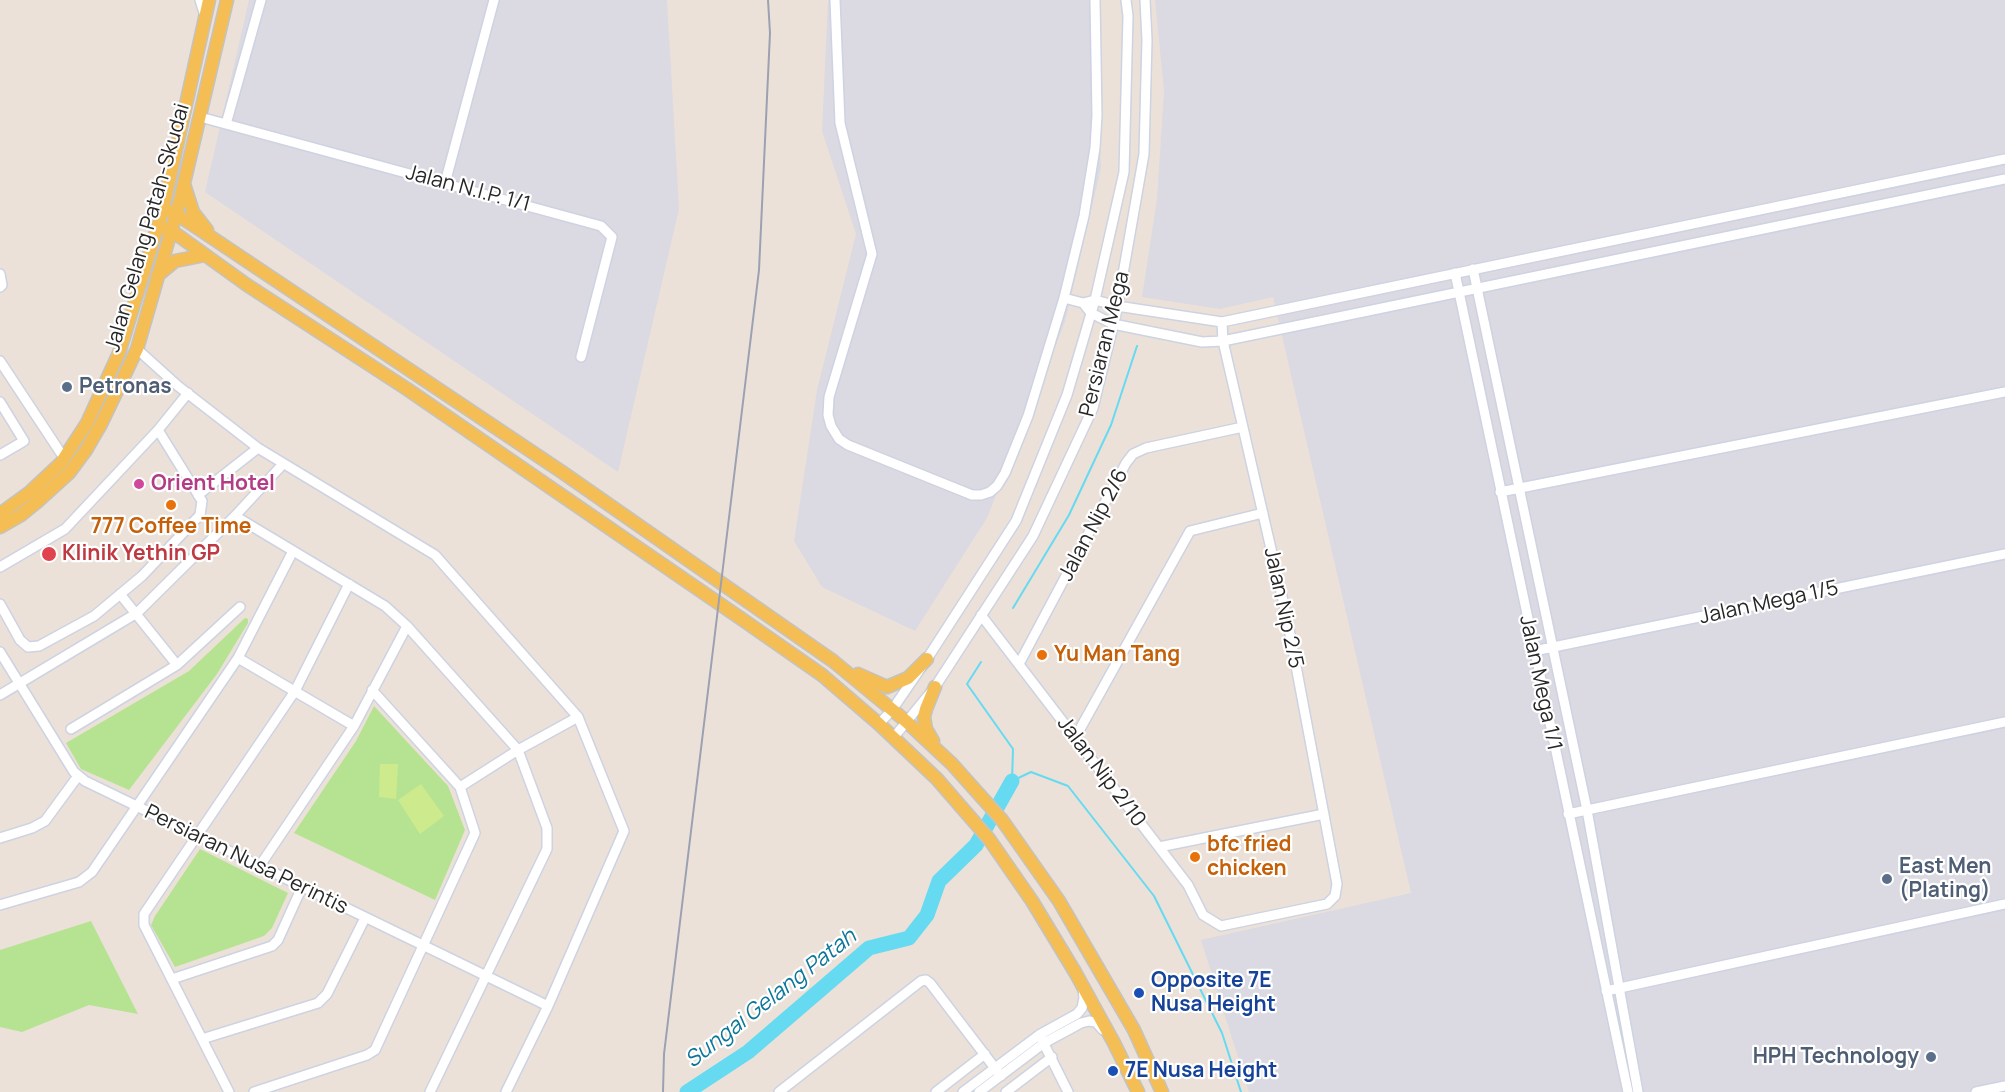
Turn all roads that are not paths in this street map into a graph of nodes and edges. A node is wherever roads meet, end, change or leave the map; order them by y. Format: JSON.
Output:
{"nodes":[{"id":1,"x":200,"y":0,"type":"edge"},
{"id":2,"x":209,"y":0,"type":"edge"},
{"id":3,"x":227,"y":0,"type":"edge"},
{"id":4,"x":261,"y":0,"type":"edge"},
{"id":5,"x":494,"y":0,"type":"edge"},
{"id":6,"x":835,"y":0,"type":"edge"},
{"id":7,"x":1095,"y":0,"type":"edge"},
{"id":8,"x":1126,"y":0,"type":"edge"},
{"id":9,"x":1146,"y":0,"type":"edge"},
{"id":10,"x":205,"y":19,"type":"junction"},
{"id":11,"x":200,"y":117,"type":"junction"},
{"id":12,"x":226,"y":124,"type":"junction"},
{"id":13,"x":2005,"y":159,"type":"edge"},
{"id":14,"x":2005,"y":179,"type":"edge"},
{"id":15,"x":184,"y":183,"type":"junction"},
{"id":16,"x":445,"y":183,"type":"junction"},
{"id":17,"x":163,"y":209,"type":"junction"},
{"id":18,"x":176,"y":214,"type":"junction"},
{"id":19,"x":158,"y":226,"type":"junction"},
{"id":20,"x":172,"y":231,"type":"junction"},
{"id":21,"x":215,"y":240,"type":"junction"},
{"id":22,"x":205,"y":255,"type":"junction"},
{"id":23,"x":1473,"y":269,"type":"junction"},
{"id":24,"x":1455,"y":273,"type":"junction"},
{"id":25,"x":0,"y":274,"type":"edge"},
{"id":26,"x":156,"y":277,"type":"junction"},
{"id":27,"x":1,"y":286,"type":"edge"},
{"id":28,"x":1477,"y":289,"type":"junction"},
{"id":29,"x":1458,"y":293,"type":"junction"},
{"id":30,"x":1064,"y":298,"type":"junction"},
{"id":31,"x":1095,"y":300,"type":"junction"},
{"id":32,"x":1083,"y":303,"type":"junction"},
{"id":33,"x":1117,"y":306,"type":"junction"},
{"id":34,"x":1091,"y":314,"type":"junction"},
{"id":35,"x":1222,"y":322,"type":"junction"},
{"id":36,"x":1113,"y":324,"type":"junction"},
{"id":37,"x":1223,"y":341,"type":"junction"},
{"id":38,"x":137,"y":349,"type":"junction"},
{"id":39,"x":581,"y":357,"type":"dead end"},
{"id":40,"x":1,"y":364,"type":"edge"},
{"id":41,"x":2005,"y":392,"type":"edge"},
{"id":42,"x":188,"y":393,"type":"junction"},
{"id":43,"x":0,"y":402,"type":"edge"},
{"id":44,"x":1243,"y":427,"type":"junction"},
{"id":45,"x":158,"y":430,"type":"junction"},
{"id":46,"x":258,"y":448,"type":"junction"},
{"id":47,"x":0,"y":455,"type":"edge"},
{"id":48,"x":64,"y":459,"type":"junction"},
{"id":49,"x":283,"y":464,"type":"junction"},
{"id":50,"x":1519,"y":488,"type":"junction"},
{"id":51,"x":1500,"y":492,"type":"junction"},
{"id":52,"x":200,"y":498,"type":"junction"},
{"id":53,"x":1263,"y":513,"type":"junction"},
{"id":54,"x":0,"y":514,"type":"edge"},
{"id":55,"x":235,"y":516,"type":"junction"},
{"id":56,"x":0,"y":527,"type":"edge"},
{"id":57,"x":293,"y":551,"type":"junction"},
{"id":58,"x":2005,"y":554,"type":"edge"},
{"id":59,"x":0,"y":567,"type":"edge"},
{"id":60,"x":349,"y":584,"type":"junction"},
{"id":61,"x":120,"y":594,"type":"junction"},
{"id":62,"x":240,"y":607,"type":"dead end"},
{"id":63,"x":2,"y":610,"type":"edge"},
{"id":64,"x":136,"y":613,"type":"junction"},
{"id":65,"x":981,"y":615,"type":"junction"},
{"id":66,"x":407,"y":626,"type":"junction"},
{"id":67,"x":1553,"y":648,"type":"junction"},
{"id":68,"x":1534,"y":651,"type":"junction"},
{"id":69,"x":0,"y":652,"type":"edge"},
{"id":70,"x":238,"y":658,"type":"junction"},
{"id":71,"x":927,"y":659,"type":"junction"},
{"id":72,"x":833,"y":661,"type":"junction"},
{"id":73,"x":1019,"y":664,"type":"junction"},
{"id":74,"x":177,"y":665,"type":"junction"},
{"id":75,"x":19,"y":683,"type":"junction"},
{"id":76,"x":936,"y":687,"type":"junction"},
{"id":77,"x":372,"y":690,"type":"junction"},
{"id":78,"x":295,"y":691,"type":"junction"},
{"id":79,"x":0,"y":695,"type":"edge"},
{"id":80,"x":892,"y":710,"type":"junction"},
{"id":81,"x":578,"y":717,"type":"junction"},
{"id":82,"x":907,"y":722,"type":"junction"},
{"id":83,"x":2005,"y":722,"type":"edge"},
{"id":84,"x":879,"y":724,"type":"junction"},
{"id":85,"x":354,"y":726,"type":"junction"},
{"id":86,"x":71,"y":729,"type":"dead end"},
{"id":87,"x":894,"y":738,"type":"junction"},
{"id":88,"x":1075,"y":738,"type":"junction"},
{"id":89,"x":518,"y":750,"type":"junction"},
{"id":90,"x":952,"y":764,"type":"junction"},
{"id":91,"x":78,"y":776,"type":"junction"},
{"id":92,"x":460,"y":787,"type":"junction"},
{"id":93,"x":135,"y":807,"type":"junction"},
{"id":94,"x":1587,"y":810,"type":"junction"},
{"id":95,"x":1324,"y":814,"type":"junction"},
{"id":96,"x":1568,"y":814,"type":"junction"},
{"id":97,"x":195,"y":836,"type":"junction"},
{"id":98,"x":0,"y":838,"type":"edge"},
{"id":99,"x":1159,"y":848,"type":"junction"},
{"id":100,"x":260,"y":867,"type":"junction"},
{"id":101,"x":302,"y":887,"type":"junction"},
{"id":102,"x":2005,"y":904,"type":"edge"},
{"id":103,"x":0,"y":905,"type":"edge"},
{"id":104,"x":365,"y":918,"type":"junction"},
{"id":105,"x":1221,"y":926,"type":"joint"},
{"id":106,"x":423,"y":946,"type":"junction"},
{"id":107,"x":485,"y":976,"type":"junction"},
{"id":108,"x":172,"y":979,"type":"junction"},
{"id":109,"x":1083,"y":986,"type":"junction"},
{"id":110,"x":1619,"y":987,"type":"junction"},
{"id":111,"x":1606,"y":991,"type":"junction"},
{"id":112,"x":548,"y":1006,"type":"junction"},
{"id":113,"x":202,"y":1039,"type":"junction"},
{"id":114,"x":1041,"y":1039,"type":"junction"},
{"id":115,"x":1114,"y":1043,"type":"junction"},
{"id":116,"x":985,"y":1054,"type":"junction"},
{"id":117,"x":1052,"y":1057,"type":"junction"},
{"id":118,"x":998,"y":1072,"type":"junction"},
{"id":119,"x":2005,"y":1086,"type":"edge"},
{"id":120,"x":229,"y":1092,"type":"edge"},
{"id":121,"x":254,"y":1092,"type":"edge"},
{"id":122,"x":430,"y":1092,"type":"edge"},
{"id":123,"x":506,"y":1092,"type":"edge"},
{"id":124,"x":778,"y":1092,"type":"edge"},
{"id":125,"x":936,"y":1092,"type":"edge"},
{"id":126,"x":963,"y":1092,"type":"edge"},
{"id":127,"x":979,"y":1092,"type":"edge"},
{"id":128,"x":1006,"y":1092,"type":"edge"},
{"id":129,"x":1068,"y":1092,"type":"edge"},
{"id":130,"x":1138,"y":1092,"type":"edge"},
{"id":131,"x":1162,"y":1092,"type":"edge"},
{"id":132,"x":1628,"y":1092,"type":"edge"},
{"id":133,"x":1638,"y":1092,"type":"edge"},
{"id":134,"x":1976,"y":1092,"type":"edge"}],
"edges":[{"from":1,"to":10,"type":"street"},
{"from":2,"to":10,"type":"main road","name":"Jalan Gelang Patah-Skudai"},
{"from":3,"to":11,"type":"main road","name":"Jalan Gelang Patah-Skudai"},
{"from":4,"to":12,"type":"street"},
{"from":5,"to":16,"type":"street"},
{"from":6,"to":30,"type":"street"},
{"from":7,"to":30,"type":"street"},
{"from":8,"to":31,"type":"street","name":"Persiaran Mega"},
{"from":9,"to":33,"type":"street","name":"Persiaran Mega"},
{"from":10,"to":17,"type":"main road","name":"Jalan Gelang Patah-Skudai"},
{"from":11,"to":12,"type":"street","name":"Jalan N.I.P. 1/1"},
{"from":11,"to":15,"type":"main road","name":"Jalan Gelang Patah-Skudai"},
{"from":12,"to":16,"type":"street","name":"Jalan N.I.P. 1/1"},
{"from":13,"to":23,"type":"street"},
{"from":14,"to":28,"type":"street"},
{"from":15,"to":18,"type":"main road","name":"Jalan Gelang Patah-Skudai"},
{"from":15,"to":21,"type":"main road"},
{"from":16,"to":39,"type":"street","name":"Jalan N.I.P. 1/1"},
{"from":17,"to":18,"type":"main road"},
{"from":17,"to":19,"type":"main road","name":"Jalan Gelang Patah-Skudai"},
{"from":18,"to":20,"type":"main road","name":"Jalan Gelang Patah-Skudai"},
{"from":18,"to":21,"type":"main road"},
{"from":19,"to":20,"type":"main road"},
{"from":19,"to":48,"type":"main road","name":"Jalan Gelang Patah-Skudai"},
{"from":20,"to":22,"type":"main road"},
{"from":20,"to":26,"type":"main road","name":"Jalan Gelang Patah-Skudai"},
{"from":21,"to":72,"type":"main road"},
{"from":22,"to":26,"type":"main road"},
{"from":22,"to":84,"type":"main road"},
{"from":23,"to":24,"type":"street"},
{"from":23,"to":28,"type":"street"},
{"from":24,"to":29,"type":"street","name":"Jalan Mega 1/1"},
{"from":24,"to":35,"type":"street"},
{"from":25,"to":27,"type":"street"},
{"from":26,"to":38,"type":"main road","name":"Jalan Gelang Patah-Skudai"},
{"from":28,"to":29,"type":"street"},
{"from":28,"to":50,"type":"street"},
{"from":29,"to":37,"type":"street"},
{"from":29,"to":51,"type":"street","name":"Jalan Mega 1/1"},
{"from":30,"to":32,"type":"street"},
{"from":31,"to":32,"type":"street"},
{"from":31,"to":33,"type":"street"},
{"from":31,"to":34,"type":"street","name":"Persiaran Mega"},
{"from":32,"to":34,"type":"street"},
{"from":33,"to":35,"type":"street"},
{"from":33,"to":36,"type":"street","name":"Persiaran Mega"},
{"from":34,"to":36,"type":"street"},
{"from":34,"to":71,"type":"street","name":"Persiaran Mega"},
{"from":35,"to":37,"type":"street","name":"Jalan Nip 2/5"},
{"from":36,"to":37,"type":"street"},
{"from":36,"to":65,"type":"street","name":"Persiaran Mega"},
{"from":37,"to":44,"type":"street","name":"Jalan Nip 2/5"},
{"from":38,"to":42,"type":"street"},
{"from":38,"to":56,"type":"main road","name":"Jalan Gelang Patah-Skudai"},
{"from":40,"to":48,"type":"street"},
{"from":41,"to":50,"type":"street"},
{"from":42,"to":45,"type":"street"},
{"from":42,"to":46,"type":"street"},
{"from":43,"to":47,"type":"street"},
{"from":44,"to":53,"type":"street","name":"Jalan Nip 2/5"},
{"from":44,"to":73,"type":"street","name":"Jalan Nip 2/6"},
{"from":45,"to":52,"type":"street"},
{"from":45,"to":59,"type":"street"},
{"from":46,"to":49,"type":"street"},
{"from":46,"to":52,"type":"street"},
{"from":48,"to":54,"type":"main road","name":"Jalan Gelang Patah-Skudai"},
{"from":49,"to":55,"type":"street"},
{"from":49,"to":81,"type":"street"},
{"from":50,"to":51,"type":"street"},
{"from":50,"to":67,"type":"street"},
{"from":51,"to":68,"type":"street","name":"Jalan Mega 1/1"},
{"from":52,"to":61,"type":"street"},
{"from":53,"to":88,"type":"street"},
{"from":53,"to":95,"type":"street","name":"Jalan Nip 2/5"},
{"from":55,"to":57,"type":"street"},
{"from":55,"to":64,"type":"street"},
{"from":57,"to":60,"type":"street"},
{"from":57,"to":70,"type":"street"},
{"from":58,"to":67,"type":"street","name":"Jalan Mega 1/5"},
{"from":60,"to":66,"type":"street"},
{"from":60,"to":78,"type":"street"},
{"from":61,"to":63,"type":"street"},
{"from":61,"to":64,"type":"street"},
{"from":62,"to":74,"type":"street"},
{"from":64,"to":74,"type":"street"},
{"from":64,"to":75,"type":"street"},
{"from":65,"to":73,"type":"street","name":"Jalan Nip 2/10"},
{"from":65,"to":76,"type":"street","name":"Persiaran Mega"},
{"from":66,"to":77,"type":"street"},
{"from":66,"to":89,"type":"street"},
{"from":67,"to":68,"type":"street","name":"Jalan Mega 1/5"},
{"from":67,"to":94,"type":"street"},
{"from":68,"to":96,"type":"street","name":"Jalan Mega 1/1"},
{"from":69,"to":75,"type":"street","name":"Persiaran Nusa Perintis"},
{"from":70,"to":78,"type":"street"},
{"from":70,"to":93,"type":"street"},
{"from":71,"to":72,"type":"main road"},
{"from":71,"to":80,"type":"street","name":"Persiaran Mega"},
{"from":72,"to":80,"type":"main road"},
{"from":73,"to":88,"type":"street","name":"Jalan Nip 2/10"},
{"from":74,"to":86,"type":"street"},
{"from":75,"to":79,"type":"street"},
{"from":75,"to":91,"type":"street","name":"Persiaran Nusa Perintis"},
{"from":76,"to":82,"type":"street","name":"Persiaran Mega"},
{"from":76,"to":90,"type":"main road"},
{"from":77,"to":85,"type":"street"},
{"from":77,"to":92,"type":"street"},
{"from":78,"to":85,"type":"street"},
{"from":78,"to":97,"type":"street"},
{"from":80,"to":82,"type":"main road"},
{"from":80,"to":84,"type":"street","name":"Persiaran Mega"},
{"from":81,"to":89,"type":"street"},
{"from":81,"to":112,"type":"street"},
{"from":82,"to":87,"type":"street","name":"Persiaran Mega"},
{"from":82,"to":90,"type":"main road"},
{"from":83,"to":94,"type":"street"},
{"from":84,"to":87,"type":"main road"},
{"from":85,"to":100,"type":"street"},
{"from":87,"to":109,"type":"main road"},
{"from":88,"to":99,"type":"street","name":"Jalan Nip 2/10"},
{"from":89,"to":92,"type":"street"},
{"from":89,"to":107,"type":"street"},
{"from":90,"to":131,"type":"main road"},
{"from":91,"to":93,"type":"street","name":"Persiaran Nusa Perintis"},
{"from":91,"to":98,"type":"street"},
{"from":92,"to":106,"type":"street"},
{"from":93,"to":97,"type":"street","name":"Persiaran Nusa Perintis"},
{"from":93,"to":103,"type":"street"},
{"from":94,"to":96,"type":"street"},
{"from":94,"to":110,"type":"street"},
{"from":95,"to":99,"type":"street"},
{"from":95,"to":105,"type":"street","name":"Jalan Nip 2/5"},
{"from":96,"to":111,"type":"street","name":"Jalan Mega 1/1"},
{"from":97,"to":100,"type":"street","name":"Persiaran Nusa Perintis"},
{"from":97,"to":108,"type":"street"},
{"from":99,"to":105,"type":"street","name":"Jalan Nip 2/10"},
{"from":100,"to":101,"type":"street","name":"Persiaran Nusa Perintis"},
{"from":101,"to":104,"type":"street","name":"Persiaran Nusa Perintis"},
{"from":101,"to":108,"type":"street"},
{"from":102,"to":110,"type":"street"},
{"from":104,"to":106,"type":"street","name":"Persiaran Nusa Perintis"},
{"from":104,"to":113,"type":"street"},
{"from":106,"to":107,"type":"street","name":"Persiaran Nusa Perintis"},
{"from":106,"to":121,"type":"street"},
{"from":107,"to":112,"type":"street","name":"Persiaran Nusa Perintis"},
{"from":107,"to":122,"type":"street"},
{"from":108,"to":113,"type":"street"},
{"from":109,"to":114,"type":"street"},
{"from":109,"to":115,"type":"main road"},
{"from":110,"to":111,"type":"street"},
{"from":110,"to":133,"type":"street"},
{"from":111,"to":132,"type":"street","name":"Jalan Mega 1/1"},
{"from":112,"to":123,"type":"street"},
{"from":113,"to":120,"type":"street"},
{"from":114,"to":115,"type":"street"},
{"from":114,"to":117,"type":"street"},
{"from":114,"to":118,"type":"street"},
{"from":115,"to":130,"type":"main road"},
{"from":116,"to":118,"type":"street"},
{"from":116,"to":124,"type":"street"},
{"from":116,"to":125,"type":"street"},
{"from":117,"to":128,"type":"street"},
{"from":117,"to":129,"type":"street"},
{"from":118,"to":126,"type":"street"},
{"from":118,"to":127,"type":"street"},
{"from":119,"to":134,"type":"street"}]}
